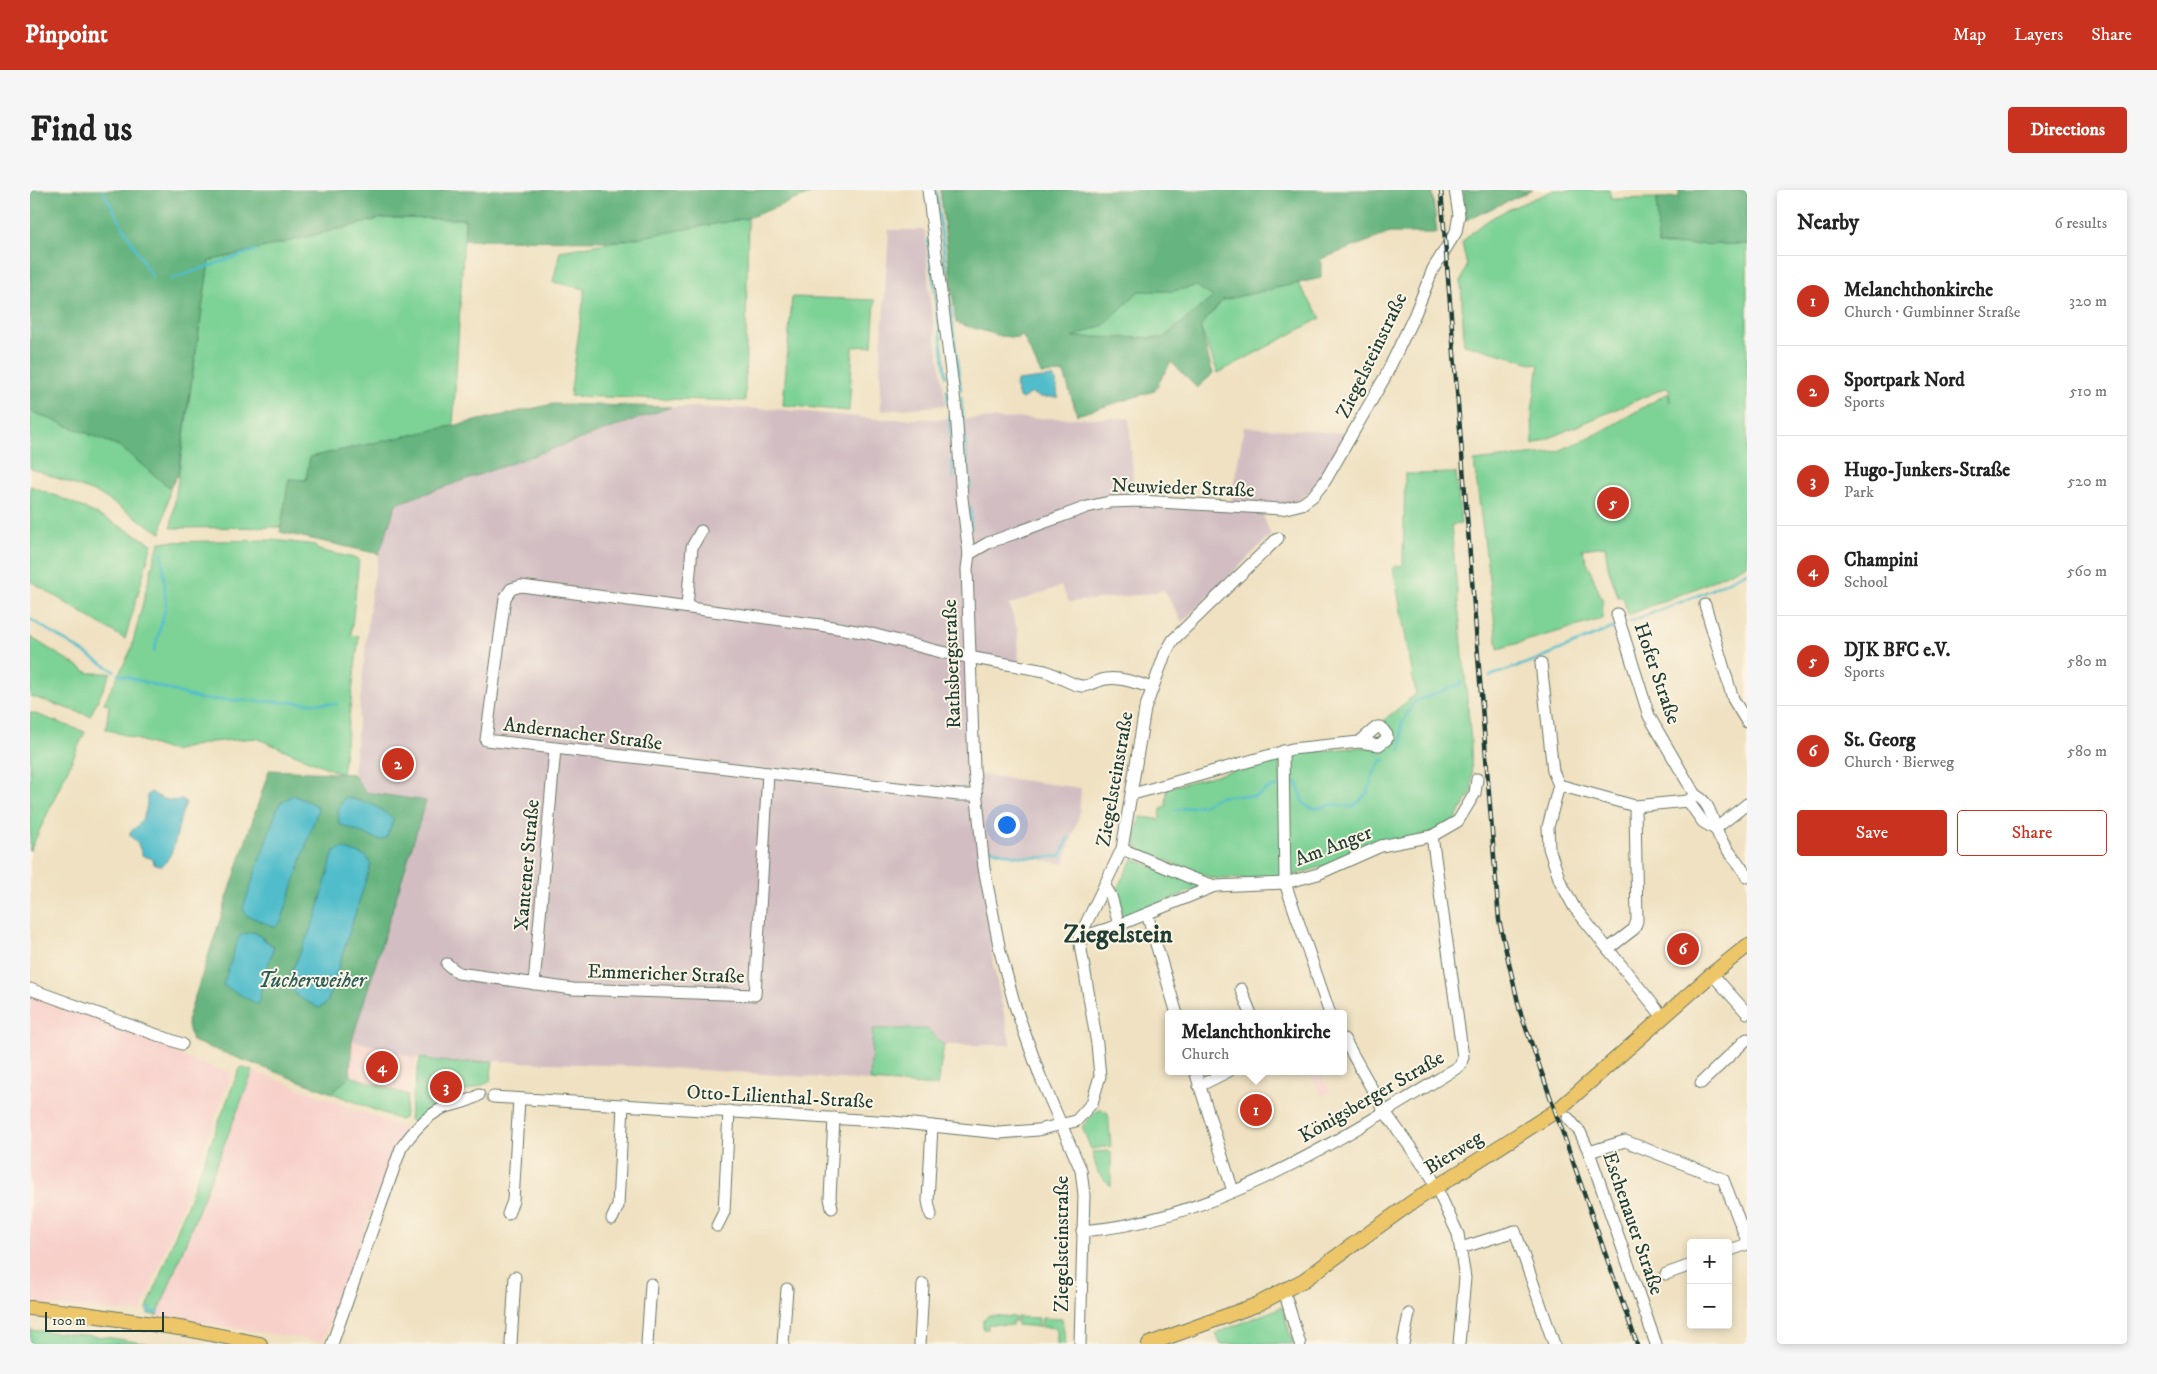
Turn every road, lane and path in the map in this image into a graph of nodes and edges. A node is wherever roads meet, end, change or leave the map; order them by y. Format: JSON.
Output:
{"nodes":[{"id":1,"x":928,"y":190,"type":"edge"},
{"id":2,"x":1455,"y":190,"type":"edge"},
{"id":3,"x":1313,"y":496,"type":"joint"},
{"id":4,"x":701,"y":531,"type":"dead end"},
{"id":5,"x":1278,"y":538,"type":"dead end"},
{"id":6,"x":969,"y":554,"type":"junction"},
{"id":7,"x":1705,"y":605,"type":"dead end"},
{"id":8,"x":686,"y":607,"type":"junction"},
{"id":9,"x":1618,"y":614,"type":"dead end"},
{"id":10,"x":970,"y":657,"type":"junction"},
{"id":11,"x":1541,"y":663,"type":"dead end"},
{"id":12,"x":1152,"y":688,"type":"junction"},
{"id":13,"x":1747,"y":722,"type":"edge"},
{"id":14,"x":1359,"y":742,"type":"dead end"},
{"id":15,"x":555,"y":749,"type":"junction"},
{"id":16,"x":1283,"y":751,"type":"junction"},
{"id":17,"x":768,"y":774,"type":"junction"},
{"id":18,"x":1477,"y":779,"type":"dead end"},
{"id":19,"x":1559,"y":785,"type":"junction"},
{"id":20,"x":1133,"y":794,"type":"junction"},
{"id":21,"x":976,"y":795,"type":"junction"},
{"id":22,"x":1692,"y":798,"type":"junction"},
{"id":23,"x":1747,"y":804,"type":"edge"},
{"id":24,"x":1635,"y":806,"type":"junction"},
{"id":25,"x":1715,"y":828,"type":"junction"},
{"id":26,"x":1432,"y":836,"type":"junction"},
{"id":27,"x":1122,"y":849,"type":"junction"},
{"id":28,"x":1746,"y":873,"type":"edge"},
{"id":29,"x":1285,"y":883,"type":"junction"},
{"id":30,"x":1105,"y":886,"type":"junction"},
{"id":31,"x":1215,"y":886,"type":"junction"},
{"id":32,"x":1147,"y":914,"type":"junction"},
{"id":33,"x":1118,"y":925,"type":"junction"},
{"id":34,"x":1079,"y":938,"type":"junction"},
{"id":35,"x":1747,"y":946,"type":"edge"},
{"id":36,"x":1608,"y":949,"type":"junction"},
{"id":37,"x":446,"y":964,"type":"dead end"},
{"id":38,"x":1712,"y":974,"type":"junction"},
{"id":39,"x":534,"y":984,"type":"junction"},
{"id":40,"x":30,"y":989,"type":"edge"},
{"id":41,"x":1241,"y":989,"type":"dead end"},
{"id":42,"x":1176,"y":1010,"type":"edge"},
{"id":43,"x":1249,"y":1010,"type":"edge"},
{"id":44,"x":1329,"y":1010,"type":"edge"},
{"id":45,"x":1747,"y":1013,"type":"edge"},
{"id":46,"x":1663,"y":1017,"type":"junction"},
{"id":47,"x":1747,"y":1039,"type":"edge"},
{"id":48,"x":182,"y":1044,"type":"dead end"},
{"id":49,"x":1347,"y":1044,"type":"edge"},
{"id":50,"x":1196,"y":1075,"type":"edge"},
{"id":51,"x":1221,"y":1075,"type":"edge"},
{"id":52,"x":1701,"y":1083,"type":"dead end"},
{"id":53,"x":1199,"y":1086,"type":"junction"},
{"id":54,"x":479,"y":1095,"type":"dead end"},
{"id":55,"x":494,"y":1097,"type":"dead end"},
{"id":56,"x":519,"y":1099,"type":"junction"},
{"id":57,"x":623,"y":1105,"type":"junction"},
{"id":58,"x":729,"y":1111,"type":"junction"},
{"id":59,"x":1385,"y":1112,"type":"junction"},
{"id":60,"x":834,"y":1118,"type":"junction"},
{"id":61,"x":1568,"y":1118,"type":"dead end"},
{"id":62,"x":1063,"y":1125,"type":"junction"},
{"id":63,"x":932,"y":1126,"type":"junction"},
{"id":64,"x":1589,"y":1152,"type":"junction"},
{"id":65,"x":1436,"y":1186,"type":"junction"},
{"id":66,"x":1233,"y":1191,"type":"junction"},
{"id":67,"x":832,"y":1208,"type":"dead end"},
{"id":68,"x":508,"y":1214,"type":"dead end"},
{"id":69,"x":931,"y":1215,"type":"dead end"},
{"id":70,"x":612,"y":1219,"type":"dead end"},
{"id":71,"x":718,"y":1226,"type":"dead end"},
{"id":72,"x":1082,"y":1231,"type":"junction"},
{"id":73,"x":1747,"y":1242,"type":"edge"},
{"id":74,"x":1461,"y":1248,"type":"junction"},
{"id":75,"x":1732,"y":1249,"type":"edge"},
{"id":76,"x":1687,"y":1266,"type":"edge"},
{"id":77,"x":1666,"y":1274,"type":"dead end"},
{"id":78,"x":515,"y":1276,"type":"dead end"},
{"id":79,"x":651,"y":1284,"type":"dead end"},
{"id":80,"x":923,"y":1284,"type":"dead end"},
{"id":81,"x":787,"y":1289,"type":"dead end"},
{"id":82,"x":1284,"y":1291,"type":"junction"},
{"id":83,"x":31,"y":1311,"type":"edge"},
{"id":84,"x":1409,"y":1314,"type":"dead end"},
{"id":85,"x":1406,"y":1343,"type":"edge"},
{"id":86,"x":226,"y":1344,"type":"edge"},
{"id":87,"x":260,"y":1344,"type":"edge"},
{"id":88,"x":332,"y":1344,"type":"edge"},
{"id":89,"x":511,"y":1344,"type":"edge"},
{"id":90,"x":647,"y":1344,"type":"edge"},
{"id":91,"x":783,"y":1344,"type":"edge"},
{"id":92,"x":920,"y":1344,"type":"edge"},
{"id":93,"x":1080,"y":1344,"type":"edge"},
{"id":94,"x":1149,"y":1344,"type":"edge"},
{"id":95,"x":1300,"y":1344,"type":"edge"},
{"id":96,"x":1459,"y":1344,"type":"edge"},
{"id":97,"x":1554,"y":1344,"type":"edge"},
{"id":98,"x":1656,"y":1344,"type":"edge"}],
"edges":[{"from":1,"to":6,"type":"street","name":"Rathsbergstraße"},
{"from":2,"to":3,"type":"street","name":"Ziegelsteinstraße"},
{"from":3,"to":6,"type":"street","name":"Neuwieder Straße"},
{"from":4,"to":8,"type":"street"},
{"from":5,"to":12,"type":"street","name":"Ziegelsteinstraße"},
{"from":6,"to":10,"type":"street","name":"Rathsbergstraße"},
{"from":7,"to":13,"type":"street"},
{"from":8,"to":10,"type":"street","name":"Andernacher Straße"},
{"from":8,"to":15,"type":"street","name":"Andernacher Straße"},
{"from":9,"to":22,"type":"street","name":"Hofer Straße"},
{"from":10,"to":12,"type":"street","name":"Andernacher Straße"},
{"from":10,"to":21,"type":"street","name":"Rathsbergstraße"},
{"from":11,"to":19,"type":"street"},
{"from":12,"to":20,"type":"street","name":"Ziegelsteinstraße"},
{"from":14,"to":16,"type":"street"},
{"from":15,"to":17,"type":"street","name":"Andernacher Straße"},
{"from":15,"to":39,"type":"street","name":"Xantener Straße"},
{"from":16,"to":20,"type":"street"},
{"from":16,"to":29,"type":"street"},
{"from":17,"to":21,"type":"street","name":"Andernacher Straße"},
{"from":17,"to":39,"type":"street","name":"Emmericher Straße"},
{"from":18,"to":26,"type":"street","name":"Am Anger"},
{"from":19,"to":24,"type":"street"},
{"from":19,"to":36,"type":"street"},
{"from":20,"to":27,"type":"street","name":"Ziegelsteinstraße"},
{"from":21,"to":62,"type":"street","name":"Rathsbergstraße"},
{"from":22,"to":24,"type":"street"},
{"from":22,"to":25,"type":"street","name":"Hofer Straße"},
{"from":23,"to":25,"type":"street"},
{"from":24,"to":36,"type":"street"},
{"from":25,"to":28,"type":"street","name":"Hofer Straße"},
{"from":26,"to":29,"type":"street","name":"Am Anger"},
{"from":26,"to":59,"type":"street","name":"Königsberger Straße"},
{"from":27,"to":30,"type":"street","name":"Ziegelsteinstraße"},
{"from":27,"to":31,"type":"street"},
{"from":29,"to":31,"type":"street","name":"Am Anger"},
{"from":29,"to":44,"type":"street"},
{"from":30,"to":33,"type":"street"},
{"from":30,"to":34,"type":"street","name":"Ziegelsteinstraße"},
{"from":31,"to":32,"type":"street","name":"Am Anger"},
{"from":32,"to":33,"type":"street","name":"Am Anger"},
{"from":32,"to":42,"type":"street"},
{"from":33,"to":34,"type":"street","name":"Am Anger"},
{"from":34,"to":62,"type":"street"},
{"from":35,"to":38,"type":"main road","name":"Bierweg"},
{"from":36,"to":46,"type":"street"},
{"from":37,"to":39,"type":"street","name":"Emmericher Straße"},
{"from":38,"to":45,"type":"street"},
{"from":38,"to":46,"type":"main road","name":"Bierweg"},
{"from":40,"to":48,"type":"street"},
{"from":41,"to":43,"type":"street"},
{"from":46,"to":65,"type":"main road","name":"Bierweg"},
{"from":47,"to":52,"type":"street"},
{"from":49,"to":59,"type":"street"},
{"from":50,"to":53,"type":"street"},
{"from":51,"to":53,"type":"street"},
{"from":53,"to":66,"type":"street"},
{"from":54,"to":88,"type":"street"},
{"from":55,"to":56,"type":"street","name":"Otto-Lilienthal-Straße"},
{"from":56,"to":57,"type":"street","name":"Otto-Lilienthal-Straße"},
{"from":56,"to":68,"type":"street"},
{"from":57,"to":58,"type":"street","name":"Otto-Lilienthal-Straße"},
{"from":57,"to":70,"type":"street"},
{"from":58,"to":60,"type":"street","name":"Otto-Lilienthal-Straße"},
{"from":58,"to":71,"type":"street"},
{"from":59,"to":65,"type":"street"},
{"from":59,"to":66,"type":"street","name":"Königsberger Straße"},
{"from":60,"to":63,"type":"street","name":"Otto-Lilienthal-Straße"},
{"from":60,"to":67,"type":"street"},
{"from":61,"to":64,"type":"street","name":"Eschenauer Straße"},
{"from":62,"to":63,"type":"street","name":"Otto-Lilienthal-Straße"},
{"from":62,"to":72,"type":"street","name":"Ziegelsteinstraße"},
{"from":63,"to":69,"type":"street"},
{"from":64,"to":73,"type":"street"},
{"from":64,"to":98,"type":"street","name":"Eschenauer Straße"},
{"from":65,"to":74,"type":"street"},
{"from":65,"to":82,"type":"main road","name":"Bierweg"},
{"from":66,"to":72,"type":"street","name":"Königsberger Straße"},
{"from":72,"to":93,"type":"street","name":"Ziegelsteinstraße"},
{"from":73,"to":75,"type":"street"},
{"from":74,"to":96,"type":"street"},
{"from":74,"to":97,"type":"street"},
{"from":76,"to":77,"type":"street"},
{"from":78,"to":89,"type":"street"},
{"from":79,"to":90,"type":"street"},
{"from":80,"to":92,"type":"street"},
{"from":81,"to":91,"type":"street"},
{"from":82,"to":94,"type":"main road","name":"Bierweg"},
{"from":82,"to":95,"type":"street"},
{"from":83,"to":86,"type":"main road"},
{"from":83,"to":87,"type":"main road"},
{"from":84,"to":85,"type":"street"}]}
